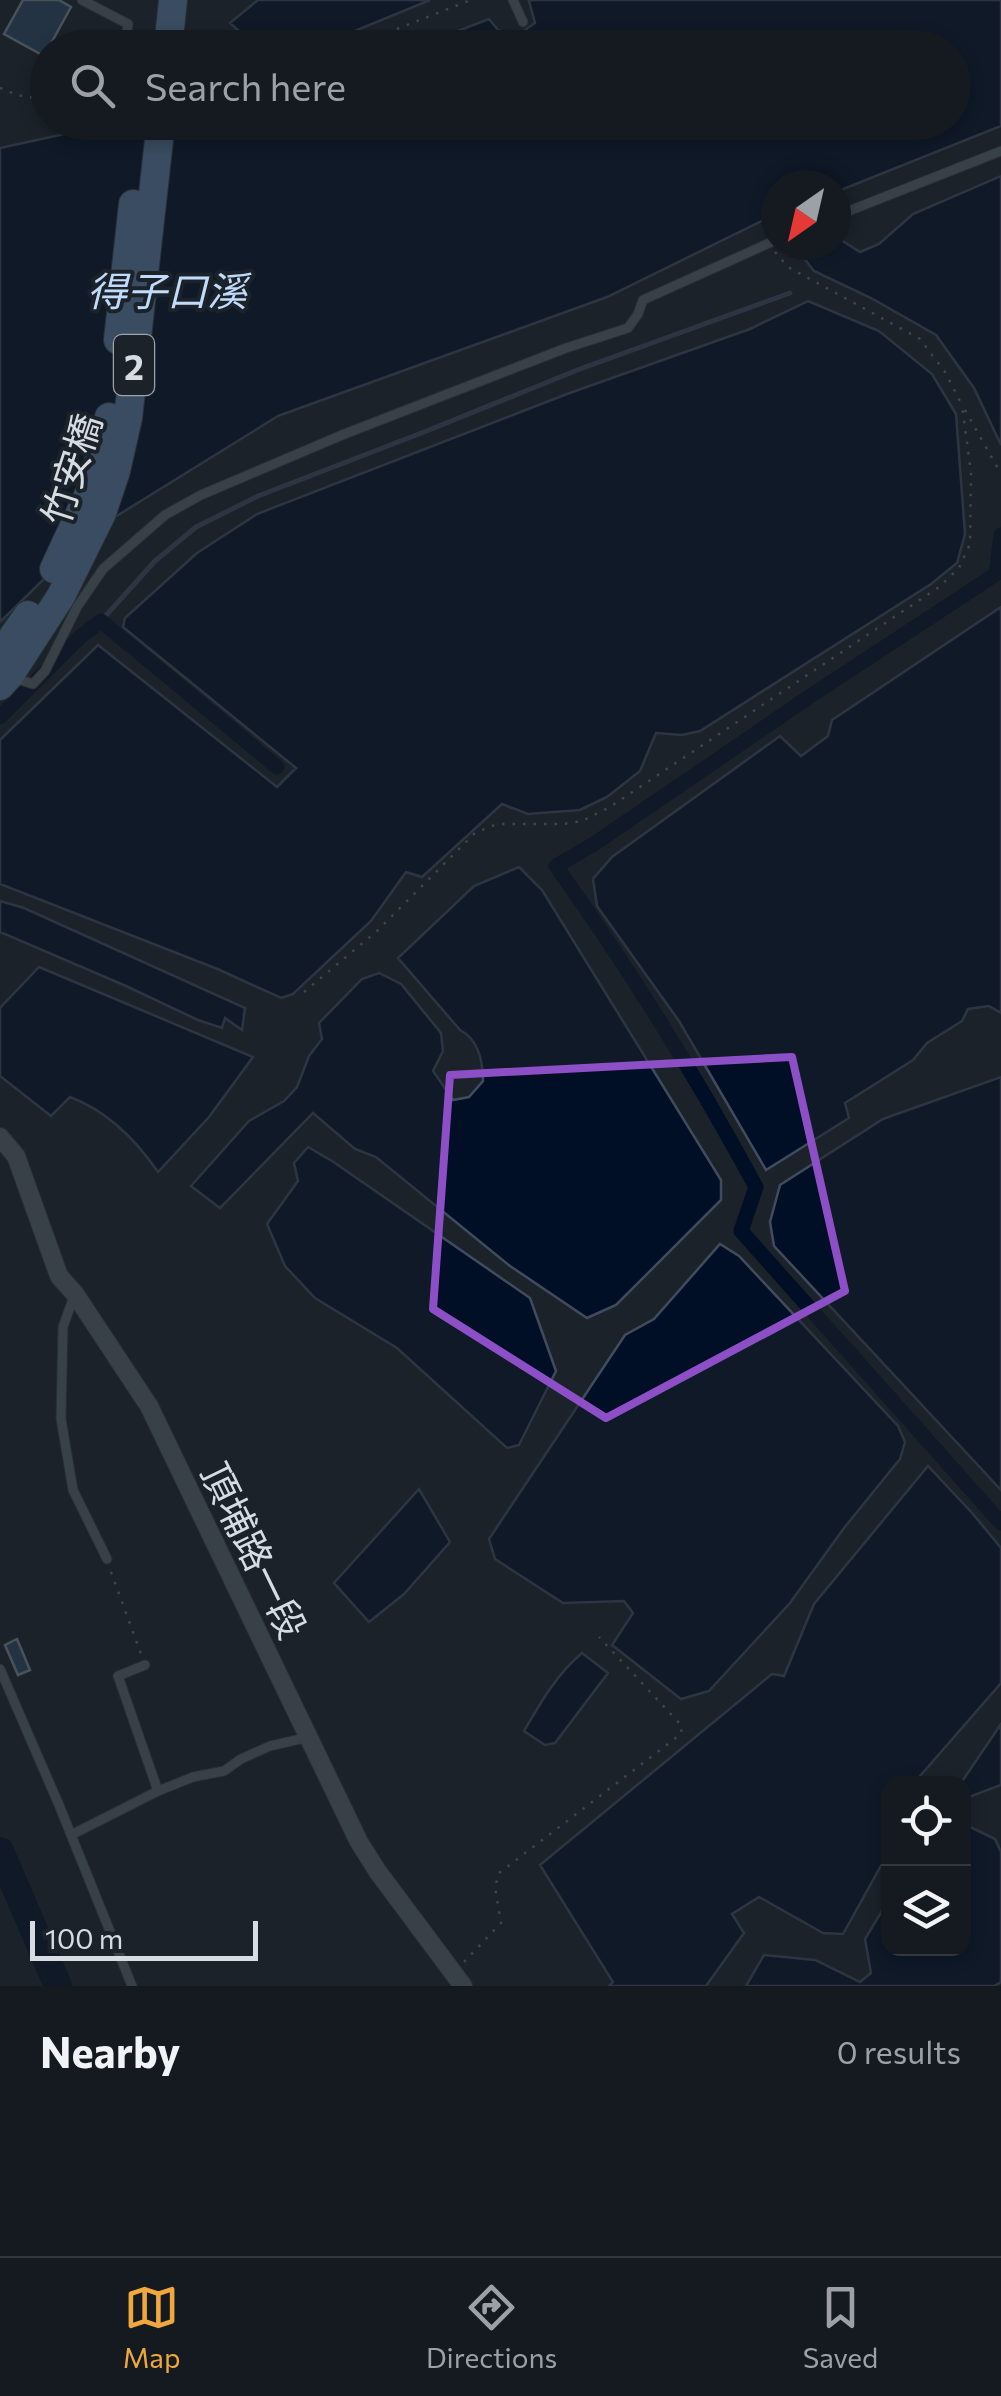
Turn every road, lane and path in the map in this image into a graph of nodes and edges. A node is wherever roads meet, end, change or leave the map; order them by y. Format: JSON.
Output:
{"nodes":[{"id":1,"x":82,"y":0,"type":"edge"},
{"id":2,"x":470,"y":0,"type":"edge"},
{"id":3,"x":513,"y":0,"type":"edge"},
{"id":4,"x":523,"y":22,"type":"dead end"},
{"id":5,"x":127,"y":30,"type":"edge"},
{"id":6,"x":394,"y":30,"type":"edge"},
{"id":7,"x":0,"y":88,"type":"edge"},
{"id":8,"x":30,"y":97,"type":"edge"},
{"id":9,"x":140,"y":140,"type":"edge"},
{"id":10,"x":158,"y":140,"type":"edge"},
{"id":11,"x":1001,"y":152,"type":"edge"},
{"id":12,"x":851,"y":210,"type":"edge"},
{"id":13,"x":761,"y":246,"type":"edge"},
{"id":14,"x":784,"y":260,"type":"edge"},
{"id":15,"x":962,"y":406,"type":"junction"},
{"id":16,"x":1001,"y":474,"type":"edge"},
{"id":17,"x":54,"y":591,"type":"junction"},
{"id":18,"x":2,"y":671,"type":"edge"},
{"id":19,"x":304,"y":992,"type":"dead end"},
{"id":20,"x":0,"y":1137,"type":"edge"},
{"id":21,"x":75,"y":1294,"type":"junction"},
{"id":22,"x":106,"y":1559,"type":"joint"},
{"id":23,"x":599,"y":1637,"type":"dead end"},
{"id":24,"x":145,"y":1665,"type":"joint"},
{"id":25,"x":0,"y":1669,"type":"edge"},
{"id":26,"x":310,"y":1737,"type":"junction"},
{"id":27,"x":158,"y":1791,"type":"junction"},
{"id":28,"x":71,"y":1835,"type":"junction"},
{"id":29,"x":458,"y":1979,"type":"edge"},
{"id":30,"x":132,"y":1986,"type":"edge"}],
"edges":[{"from":1,"to":5,"type":"lane"},
{"from":2,"to":6,"type":"path"},
{"from":3,"to":4,"type":"lane"},
{"from":7,"to":8,"type":"path"},
{"from":9,"to":17,"type":"main road","name":"竹安橋","number":"2"},
{"from":10,"to":17,"type":"main road","name":"竹安橋","number":"2"},
{"from":11,"to":12,"type":"lane"},
{"from":13,"to":18,"type":"lane"},
{"from":14,"to":15,"type":"path"},
{"from":15,"to":16,"type":"path"},
{"from":15,"to":19,"type":"path"},
{"from":17,"to":18,"type":"main road","number":"2"},
{"from":20,"to":21,"type":"street","name":"頂埔路一段"},
{"from":21,"to":22,"type":"lane"},
{"from":21,"to":26,"type":"street","name":"頂埔路一段"},
{"from":22,"to":24,"type":"path"},
{"from":23,"to":29,"type":"path"},
{"from":24,"to":27,"type":"lane"},
{"from":25,"to":28,"type":"lane"},
{"from":26,"to":27,"type":"lane"},
{"from":26,"to":29,"type":"street","name":"頂埔路一段"},
{"from":27,"to":28,"type":"lane"},
{"from":28,"to":30,"type":"lane"}]}
